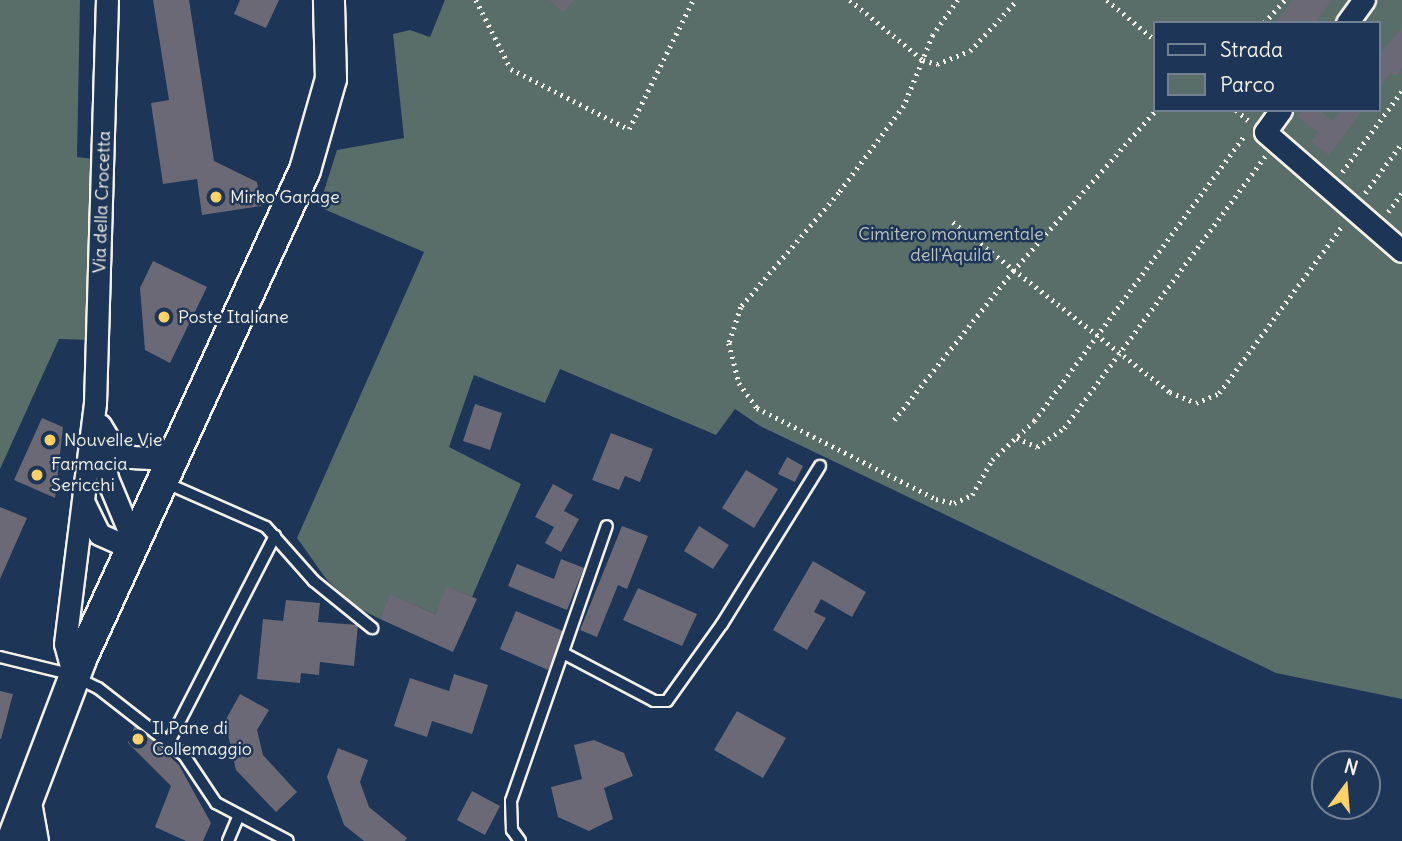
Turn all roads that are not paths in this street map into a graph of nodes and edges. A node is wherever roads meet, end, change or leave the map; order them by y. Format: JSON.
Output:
{"nodes":[{"id":1,"x":107,"y":0,"type":"edge"},
{"id":2,"x":329,"y":0,"type":"edge"},
{"id":3,"x":1364,"y":0,"type":"edge"},
{"id":4,"x":1348,"y":21,"type":"edge"},
{"id":5,"x":1280,"y":112,"type":"edge"},
{"id":6,"x":1402,"y":251,"type":"edge"},
{"id":7,"x":96,"y":410,"type":"junction"},
{"id":8,"x":178,"y":444,"type":"junction"},
{"id":9,"x":820,"y":466,"type":"dead end"},
{"id":10,"x":162,"y":481,"type":"junction"},
{"id":11,"x":83,"y":494,"type":"junction"},
{"id":12,"x":607,"y":526,"type":"dead end"},
{"id":13,"x":275,"y":536,"type":"junction"},
{"id":14,"x":134,"y":543,"type":"junction"},
{"id":15,"x":372,"y":628,"type":"dead end"},
{"id":16,"x":563,"y":653,"type":"junction"},
{"id":17,"x":0,"y":657,"type":"edge"},
{"id":18,"x":74,"y":677,"type":"junction"},
{"id":19,"x":169,"y":742,"type":"junction"},
{"id":20,"x":29,"y":796,"type":"junction"},
{"id":21,"x":238,"y":817,"type":"junction"},
{"id":22,"x":12,"y":841,"type":"edge"},
{"id":23,"x":37,"y":841,"type":"edge"},
{"id":24,"x":228,"y":841,"type":"edge"},
{"id":25,"x":288,"y":841,"type":"edge"},
{"id":26,"x":520,"y":841,"type":"edge"}],
"edges":[{"from":1,"to":7,"type":"street","name":"Via della Crocetta"},
{"from":2,"to":8,"type":"main road"},
{"from":3,"to":4,"type":"street"},
{"from":5,"to":6,"type":"street"},
{"from":7,"to":8,"type":"street"},
{"from":7,"to":11,"type":"street","name":"Via della Crocetta"},
{"from":7,"to":14,"type":"street","name":"Via della Crocetta"},
{"from":8,"to":10,"type":"main road"},
{"from":9,"to":16,"type":"lane"},
{"from":10,"to":13,"type":"lane"},
{"from":10,"to":14,"type":"main road"},
{"from":11,"to":14,"type":"street","name":"Via della Crocetta"},
{"from":11,"to":18,"type":"street","name":"Via della Crocetta"},
{"from":12,"to":16,"type":"lane"},
{"from":13,"to":15,"type":"lane"},
{"from":13,"to":19,"type":"lane"},
{"from":14,"to":18,"type":"main road"},
{"from":16,"to":26,"type":"lane"},
{"from":17,"to":18,"type":"lane"},
{"from":18,"to":19,"type":"lane"},
{"from":18,"to":20,"type":"main road"},
{"from":19,"to":21,"type":"lane"},
{"from":20,"to":22,"type":"main road"},
{"from":20,"to":23,"type":"street"},
{"from":21,"to":24,"type":"lane"},
{"from":21,"to":25,"type":"lane"}]}
